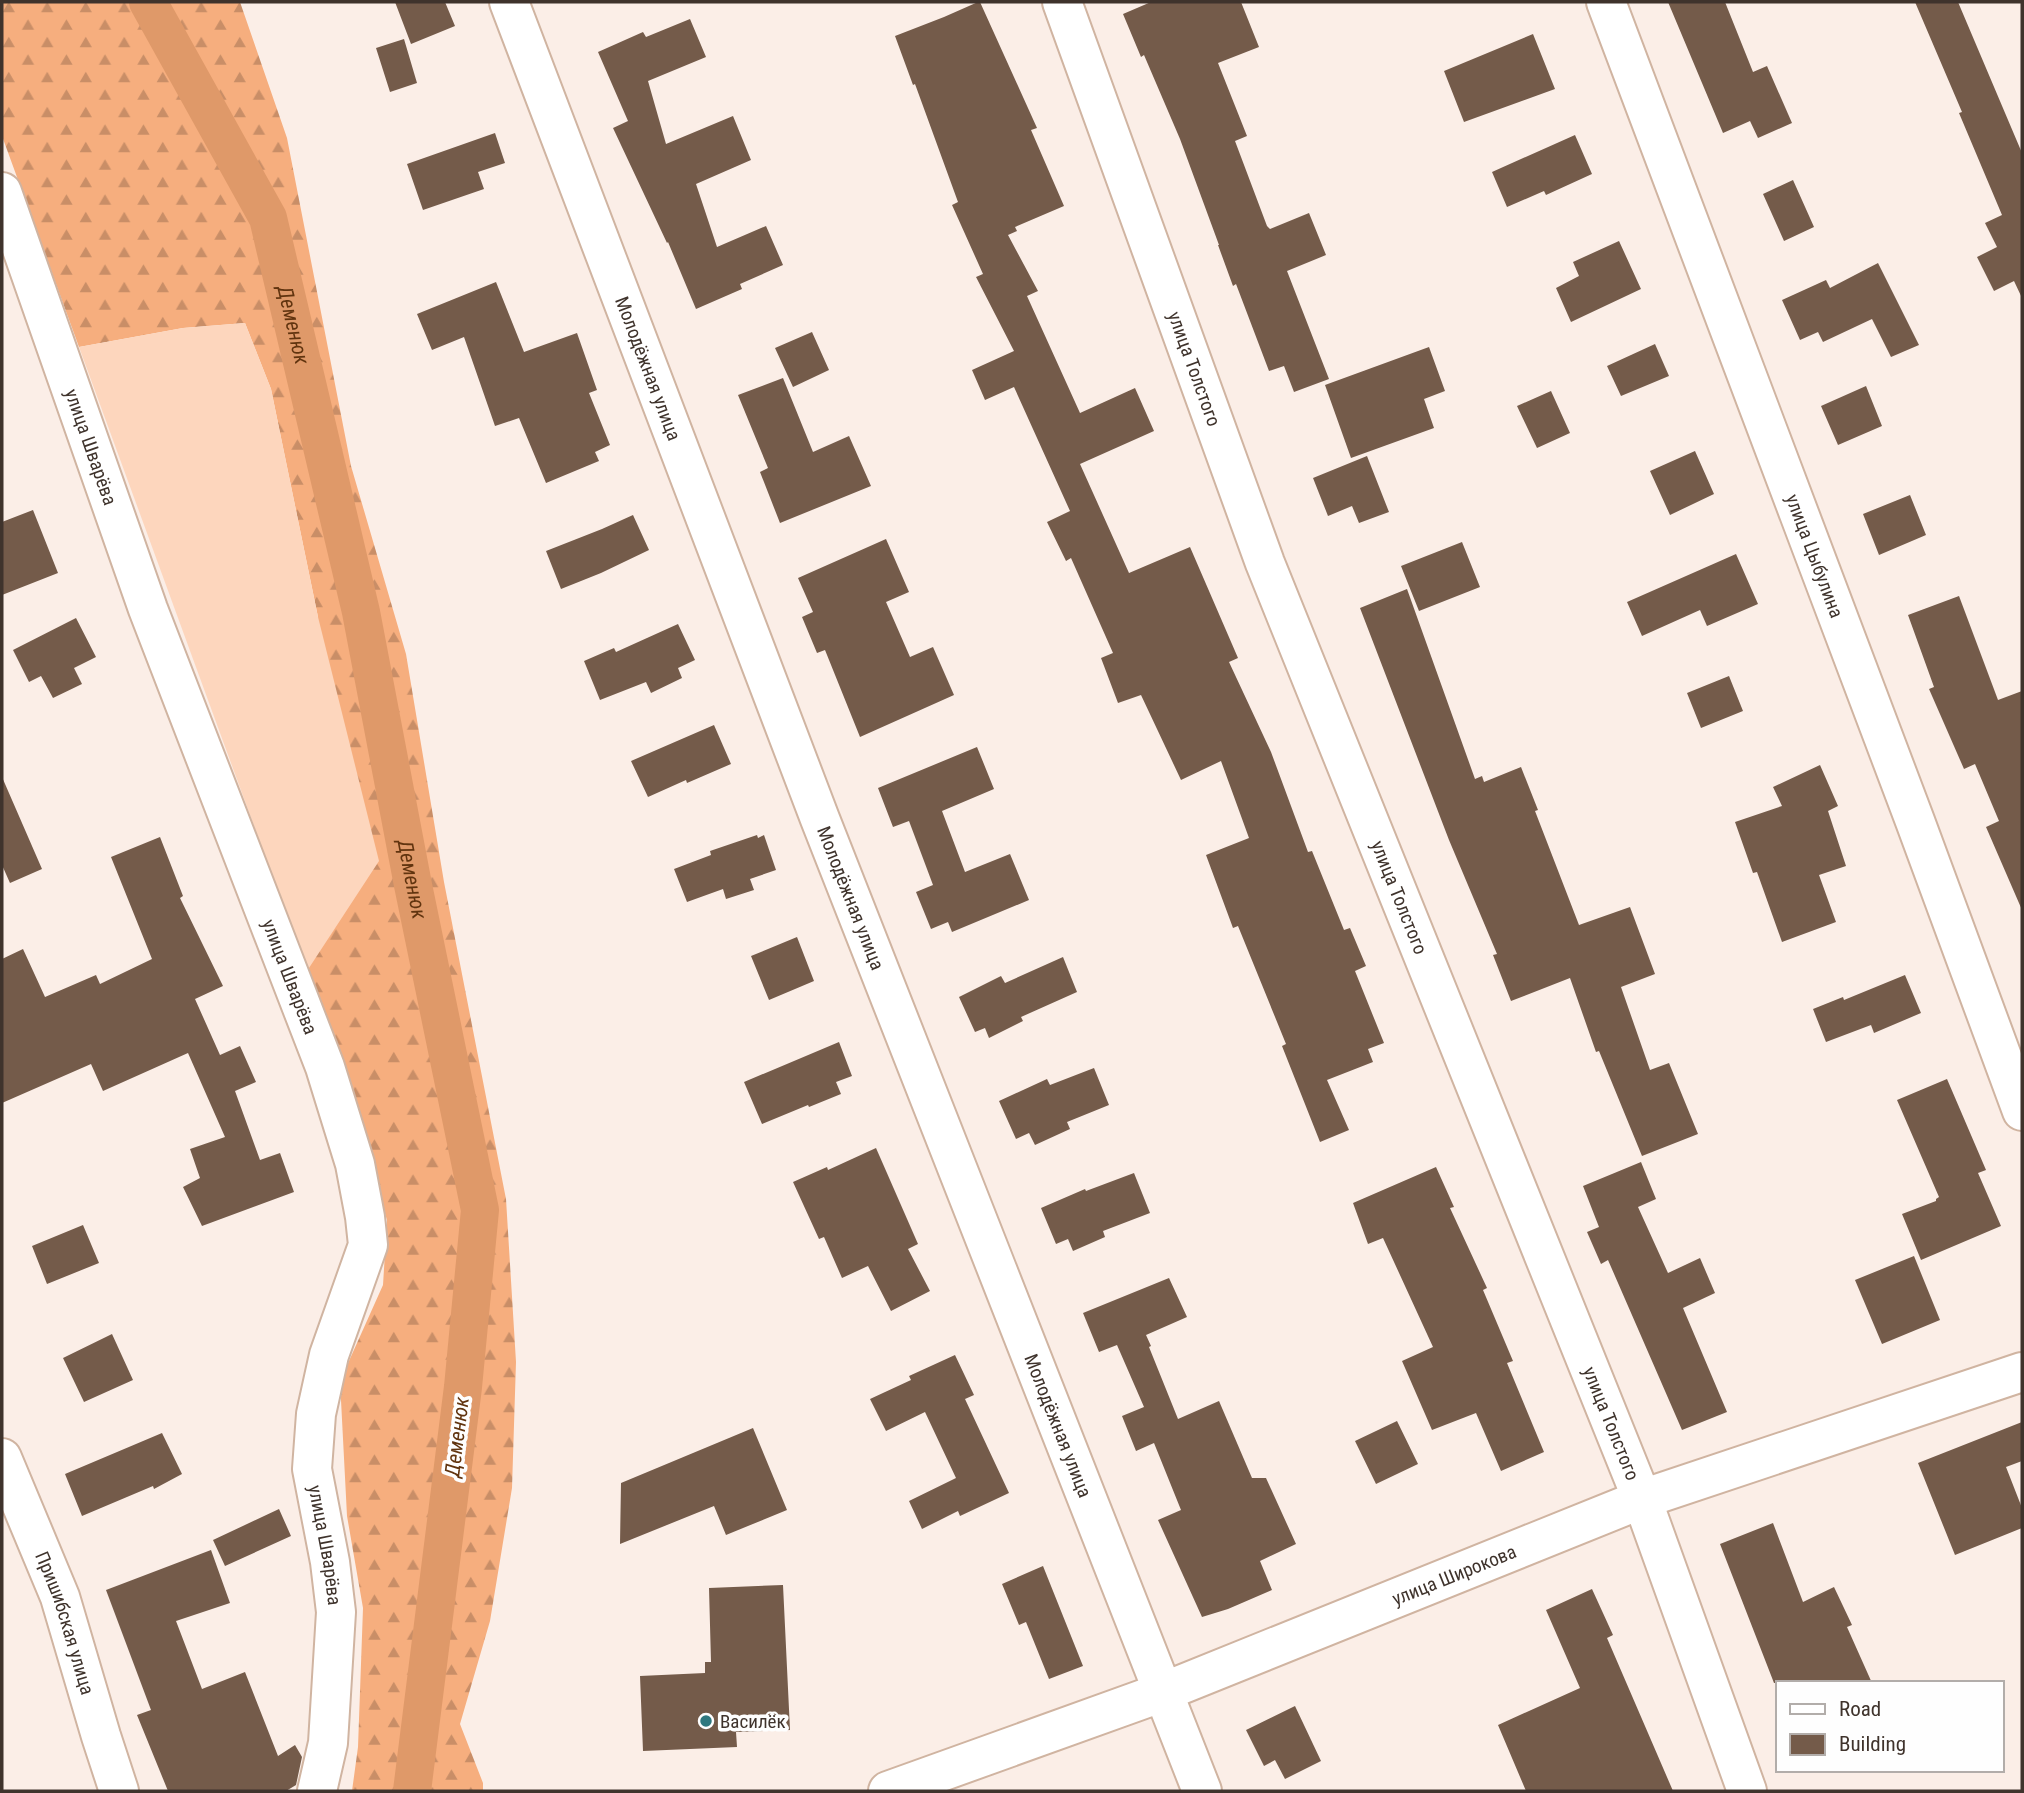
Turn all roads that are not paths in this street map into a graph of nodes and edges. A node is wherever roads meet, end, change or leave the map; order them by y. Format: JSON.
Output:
{"nodes":[{"id":1,"x":509,"y":2,"type":"edge"},
{"id":2,"x":1062,"y":2,"type":"edge"},
{"id":3,"x":1606,"y":2,"type":"edge"},
{"id":4,"x":2,"y":192,"type":"edge"},
{"id":5,"x":2022,"y":1111,"type":"edge"},
{"id":6,"x":2022,"y":1372,"type":"edge"},
{"id":7,"x":2,"y":1458,"type":"edge"},
{"id":8,"x":1642,"y":1499,"type":"junction"},
{"id":9,"x":1163,"y":1692,"type":"junction"},
{"id":10,"x":119,"y":1791,"type":"edge"},
{"id":11,"x":317,"y":1791,"type":"edge"},
{"id":12,"x":888,"y":1791,"type":"edge"},
{"id":13,"x":1202,"y":1791,"type":"edge"},
{"id":14,"x":1747,"y":1791,"type":"edge"}],
"edges":[{"from":1,"to":9,"type":"street","name":"Молодёжная улица"},
{"from":2,"to":8,"type":"street","name":"улица Толстого"},
{"from":3,"to":5,"type":"street","name":"улица Цыбулина"},
{"from":4,"to":11,"type":"street","name":"улица Шварёва"},
{"from":6,"to":8,"type":"street","name":"улица Широкова"},
{"from":7,"to":10,"type":"street","name":"Пришибская улица"},
{"from":8,"to":9,"type":"street","name":"улица Широкова"},
{"from":8,"to":14,"type":"street","name":"улица Толстого"},
{"from":9,"to":12,"type":"street","name":"улица Широкова"},
{"from":9,"to":13,"type":"street","name":"Молодёжная улица"}]}
